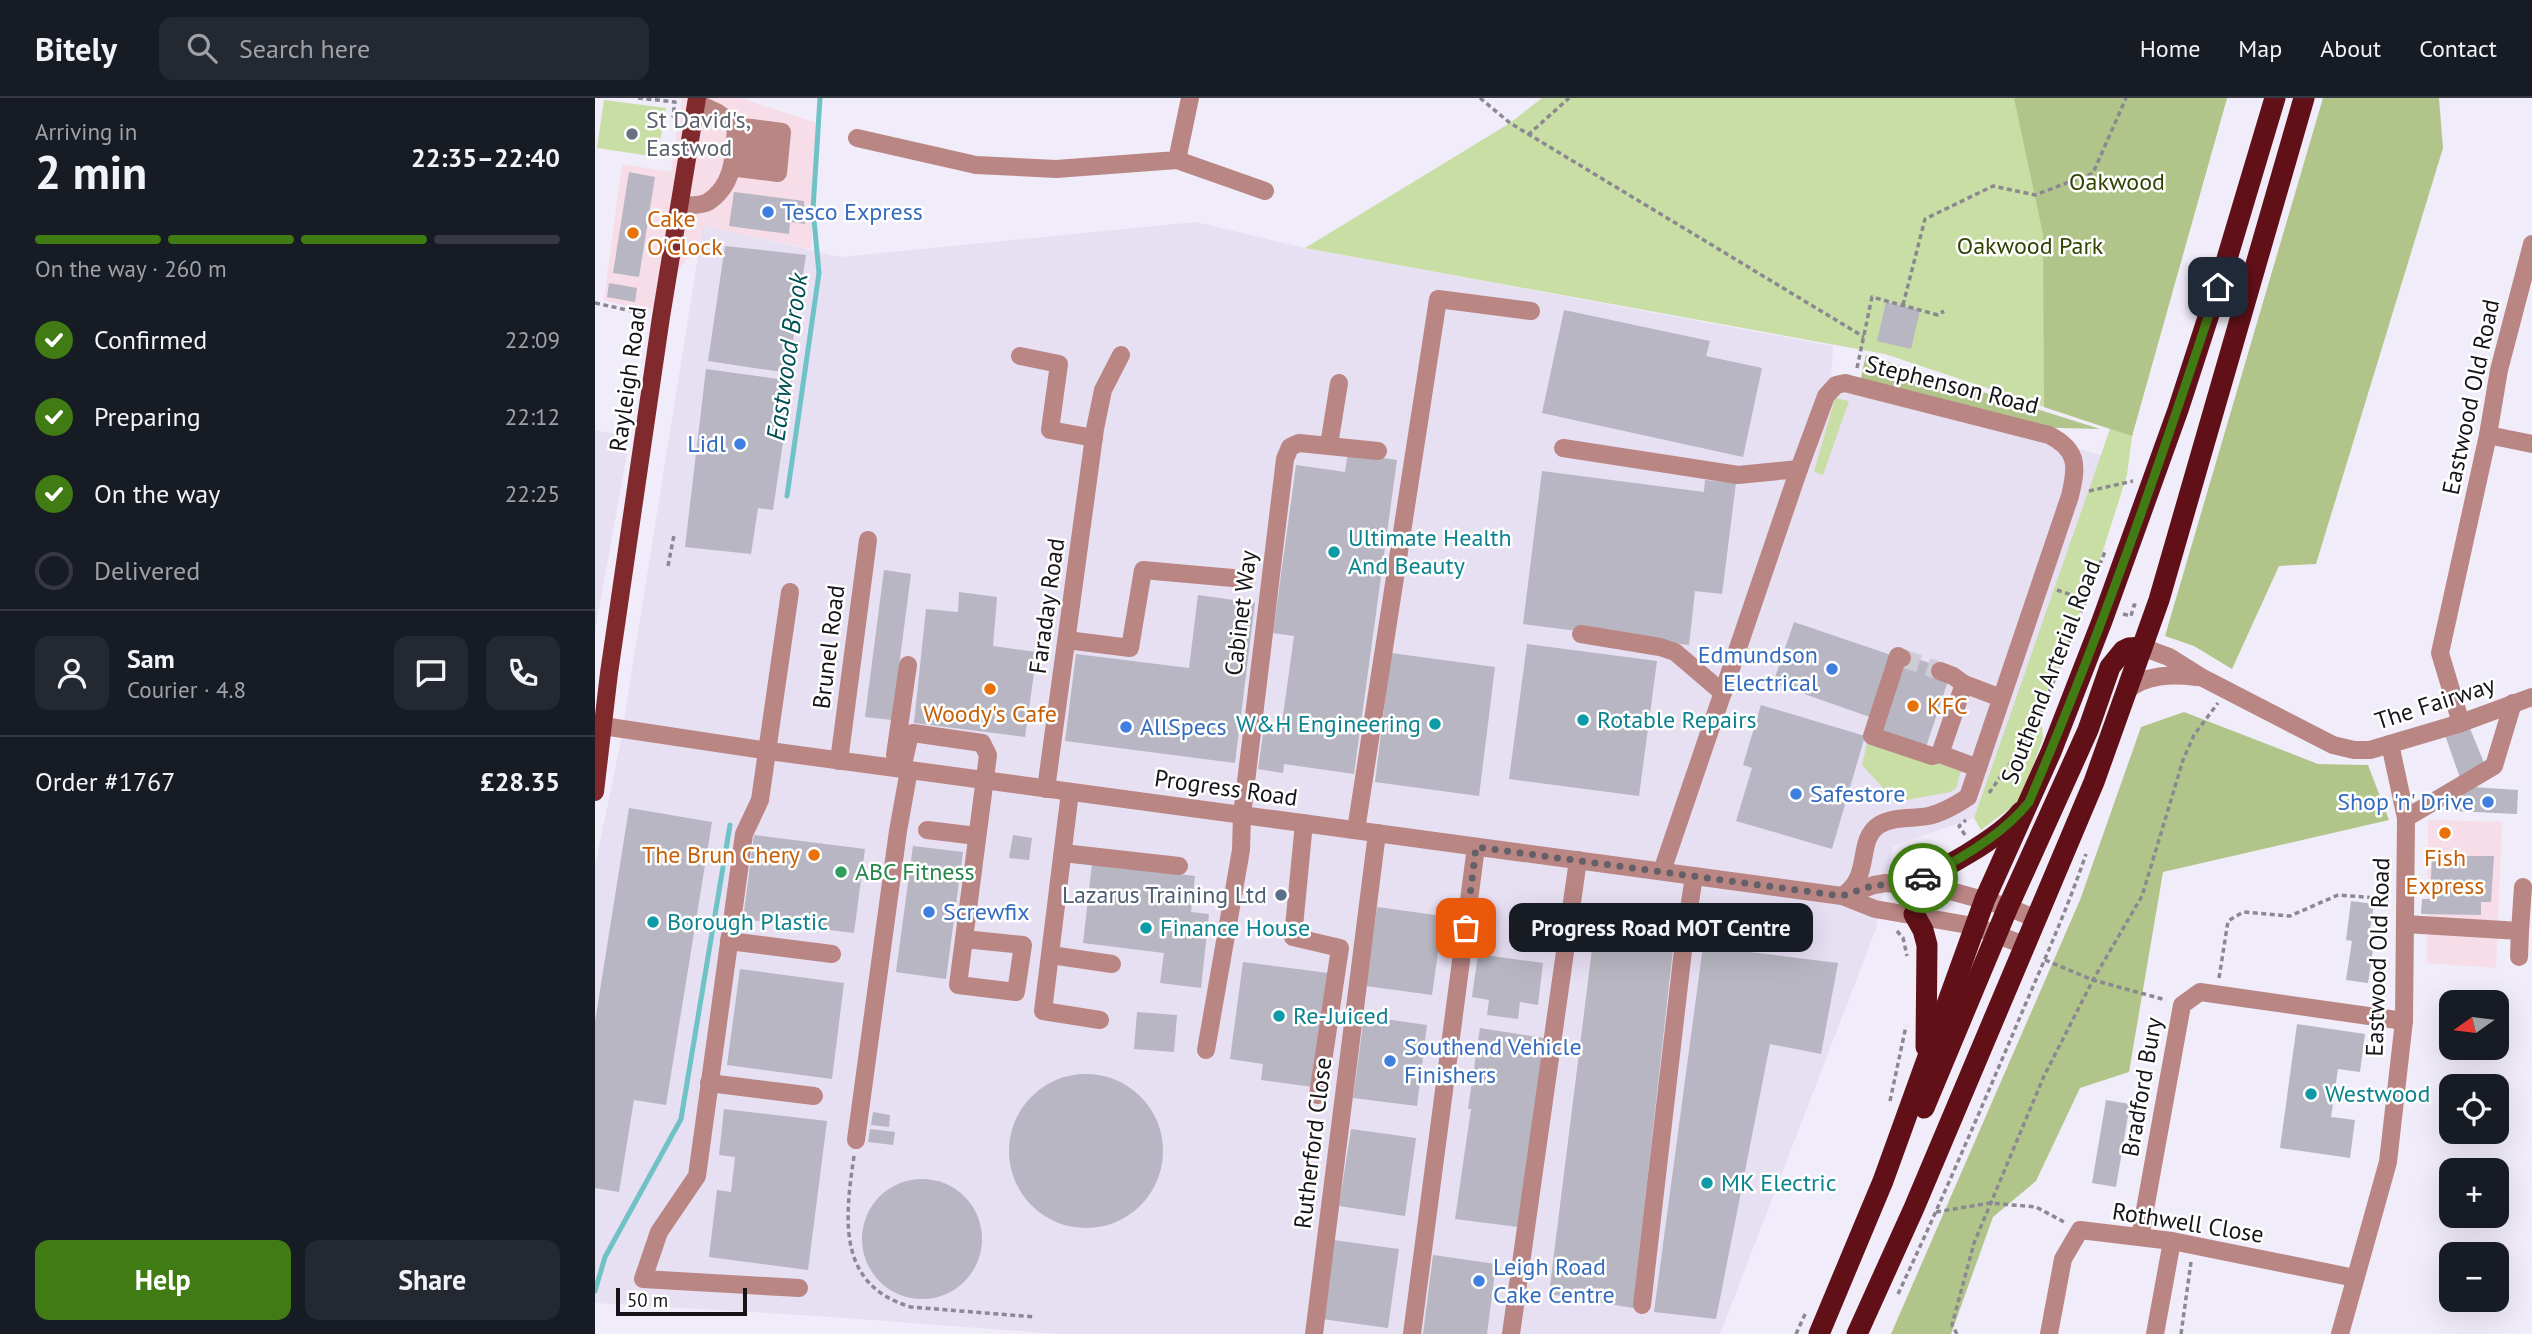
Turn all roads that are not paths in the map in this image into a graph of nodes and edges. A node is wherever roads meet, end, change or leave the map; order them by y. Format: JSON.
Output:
{"nodes":[{"id":1,"x":1190,"y":98,"type":"edge"},
{"id":2,"x":2275,"y":98,"type":"edge"},
{"id":3,"x":2304,"y":98,"type":"edge"},
{"id":4,"x":696,"y":107,"type":"edge"},
{"id":5,"x":751,"y":128,"type":"junction"},
{"id":6,"x":857,"y":138,"type":"dead end"},
{"id":7,"x":1177,"y":160,"type":"junction"},
{"id":8,"x":747,"y":169,"type":"junction"},
{"id":9,"x":1265,"y":191,"type":"dead end"},
{"id":10,"x":680,"y":206,"type":"junction"},
{"id":11,"x":2532,"y":244,"type":"edge"},
{"id":12,"x":1531,"y":311,"type":"dead end"},
{"id":13,"x":1121,"y":355,"type":"dead end"},
{"id":14,"x":1020,"y":356,"type":"dead end"},
{"id":15,"x":1339,"y":383,"type":"dead end"},
{"id":16,"x":1095,"y":433,"type":"junction"},
{"id":17,"x":2488,"y":435,"type":"junction"},
{"id":18,"x":2532,"y":444,"type":"edge"},
{"id":19,"x":1329,"y":445,"type":"junction"},
{"id":20,"x":1563,"y":448,"type":"dead end"},
{"id":21,"x":1378,"y":451,"type":"dead end"},
{"id":22,"x":1799,"y":469,"type":"junction"},
{"id":23,"x":868,"y":540,"type":"dead end"},
{"id":24,"x":1244,"y":579,"type":"dead end"},
{"id":25,"x":790,"y":592,"type":"dead end"},
{"id":26,"x":1581,"y":634,"type":"dead end"},
{"id":27,"x":1067,"y":640,"type":"junction"},
{"id":28,"x":2142,"y":648,"type":"junction"},
{"id":29,"x":1902,"y":658,"type":"dead end"},
{"id":30,"x":908,"y":665,"type":"dead end"},
{"id":31,"x":1940,"y":671,"type":"tunnel mouth"},
{"id":32,"x":2201,"y":677,"type":"junction"},
{"id":33,"x":1964,"y":684,"type":"junction"},
{"id":34,"x":2126,"y":691,"type":"junction"},
{"id":35,"x":1723,"y":693,"type":"junction"},
{"id":36,"x":2532,"y":697,"type":"edge"},
{"id":37,"x":2001,"y":698,"type":"junction"},
{"id":38,"x":2514,"y":703,"type":"junction"},
{"id":39,"x":2461,"y":723,"type":"junction"},
{"id":40,"x":603,"y":726,"type":"junction"},
{"id":41,"x":2390,"y":744,"type":"junction"},
{"id":42,"x":769,"y":751,"type":"junction"},
{"id":43,"x":1940,"y":754,"type":"junction"},
{"id":44,"x":839,"y":761,"type":"junction"},
{"id":45,"x":1978,"y":768,"type":"junction"},
{"id":46,"x":901,"y":769,"type":"junction"},
{"id":47,"x":984,"y":780,"type":"junction"},
{"id":48,"x":1046,"y":789,"type":"junction"},
{"id":49,"x":595,"y":792,"type":"edge"},
{"id":50,"x":1070,"y":792,"type":"junction"},
{"id":51,"x":2029,"y":802,"type":"junction"},
{"id":52,"x":1242,"y":815,"type":"junction"},
{"id":53,"x":2406,"y":818,"type":"junction"},
{"id":54,"x":1304,"y":823,"type":"junction"},
{"id":55,"x":927,"y":830,"type":"dead end"},
{"id":56,"x":1356,"y":830,"type":"junction"},
{"id":57,"x":1377,"y":833,"type":"junction"},
{"id":58,"x":977,"y":836,"type":"junction"},
{"id":59,"x":1476,"y":847,"type":"junction"},
{"id":60,"x":1063,"y":853,"type":"junction"},
{"id":61,"x":1863,"y":859,"type":"junction"},
{"id":62,"x":1578,"y":860,"type":"junction"},
{"id":63,"x":1179,"y":866,"type":"dead end"},
{"id":64,"x":1662,"y":871,"type":"junction"},
{"id":65,"x":1694,"y":876,"type":"junction"},
{"id":66,"x":1895,"y":884,"type":"junction"},
{"id":67,"x":2523,"y":887,"type":"dead end"},
{"id":68,"x":1842,"y":896,"type":"junction"},
{"id":69,"x":1985,"y":900,"type":"junction"},
{"id":70,"x":2021,"y":912,"type":"junction"},
{"id":71,"x":1914,"y":914,"type":"junction"},
{"id":72,"x":2405,"y":924,"type":"junction"},
{"id":73,"x":1975,"y":926,"type":"junction"},
{"id":74,"x":2520,"y":930,"type":"junction"},
{"id":75,"x":1997,"y":934,"type":"junction"},
{"id":76,"x":964,"y":939,"type":"dead end"},
{"id":77,"x":729,"y":941,"type":"junction"},
{"id":78,"x":2024,"y":945,"type":"junction"},
{"id":79,"x":832,"y":954,"type":"dead end"},
{"id":80,"x":1051,"y":955,"type":"junction"},
{"id":81,"x":2519,"y":957,"type":"dead end"},
{"id":82,"x":1112,"y":964,"type":"dead end"},
{"id":83,"x":1100,"y":1020,"type":"dead end"},
{"id":84,"x":2404,"y":1021,"type":"junction"},
{"id":85,"x":1206,"y":1050,"type":"dead end"},
{"id":86,"x":1925,"y":1066,"type":"junction"},
{"id":87,"x":709,"y":1083,"type":"junction"},
{"id":88,"x":1318,"y":1095,"type":"dead end"},
{"id":89,"x":814,"y":1096,"type":"dead end"},
{"id":90,"x":856,"y":1140,"type":"road end"},
{"id":91,"x":1883,"y":1181,"type":"junction"},
{"id":92,"x":2140,"y":1237,"type":"junction"},
{"id":93,"x":2172,"y":1241,"type":"junction"},
{"id":94,"x":2355,"y":1278,"type":"junction"},
{"id":95,"x":799,"y":1288,"type":"dead end"},
{"id":96,"x":1642,"y":1305,"type":"dead end"},
{"id":97,"x":1314,"y":1334,"type":"edge"},
{"id":98,"x":1412,"y":1334,"type":"edge"},
{"id":99,"x":1511,"y":1334,"type":"edge"},
{"id":100,"x":1819,"y":1334,"type":"edge"},
{"id":101,"x":1857,"y":1334,"type":"edge"},
{"id":102,"x":2049,"y":1334,"type":"edge"},
{"id":103,"x":2155,"y":1334,"type":"edge"},
{"id":104,"x":2340,"y":1334,"type":"edge"}],
"edges":[{"from":1,"to":7,"type":"street"},
{"from":2,"to":51,"type":"highway","name":"Southend Arterial Road"},
{"from":3,"to":28,"type":"highway"},
{"from":4,"to":5,"type":"street"},
{"from":4,"to":10,"type":"main road","name":"Rayleigh Road"},
{"from":5,"to":8,"type":"street"},
{"from":5,"to":8,"type":"street"},
{"from":6,"to":7,"type":"street"},
{"from":7,"to":9,"type":"street"},
{"from":8,"to":10,"type":"street"},
{"from":10,"to":40,"type":"main road","name":"Rayleigh Road"},
{"from":11,"to":17,"type":"street","name":"Eastwood Old Road"},
{"from":12,"to":56,"type":"street"},
{"from":13,"to":16,"type":"street","name":"Faraday Road"},
{"from":14,"to":16,"type":"street"},
{"from":15,"to":19,"type":"street"},
{"from":16,"to":27,"type":"street","name":"Faraday Road"},
{"from":17,"to":18,"type":"street"},
{"from":17,"to":39,"type":"street","name":"Eastwood Old Road"},
{"from":19,"to":21,"type":"street"},
{"from":19,"to":52,"type":"street","name":"Cabinet Way"},
{"from":20,"to":22,"type":"street"},
{"from":22,"to":35,"type":"street","name":"Stephenson Road"},
{"from":22,"to":37,"type":"street","name":"Stephenson Road"},
{"from":23,"to":44,"type":"street","name":"Brunel Road"},
{"from":24,"to":27,"type":"street"},
{"from":25,"to":42,"type":"street"},
{"from":26,"to":35,"type":"street"},
{"from":27,"to":48,"type":"street","name":"Faraday Road"},
{"from":28,"to":32,"type":"street","name":"The Fairway"},
{"from":28,"to":34,"type":"highway"},
{"from":28,"to":70,"type":"highway"},
{"from":29,"to":43,"type":"street"},
{"from":30,"to":46,"type":"street"},
{"from":31,"to":33,"type":"street"},
{"from":32,"to":34,"type":"street","name":"The Fairway"},
{"from":32,"to":41,"type":"street","name":"The Fairway"},
{"from":33,"to":37,"type":"street"},
{"from":33,"to":43,"type":"street"},
{"from":34,"to":70,"type":"highway"},
{"from":35,"to":64,"type":"street","name":"Stephenson Road"},
{"from":36,"to":38,"type":"street","name":"The Fairway"},
{"from":37,"to":45,"type":"street","name":"Stephenson Road"},
{"from":38,"to":39,"type":"street","name":"The Fairway"},
{"from":38,"to":53,"type":"street"},
{"from":39,"to":41,"type":"street","name":"The Fairway"},
{"from":40,"to":42,"type":"street","name":"Progress Road"},
{"from":40,"to":49,"type":"main road","name":"Rayleigh Road"},
{"from":41,"to":53,"type":"street","name":"Eastwood Old Road"},
{"from":42,"to":44,"type":"street","name":"Progress Road"},
{"from":42,"to":77,"type":"street"},
{"from":43,"to":45,"type":"street"},
{"from":44,"to":46,"type":"street","name":"Progress Road"},
{"from":45,"to":61,"type":"street","name":"Stephenson Road"},
{"from":46,"to":47,"type":"street","name":"Progress Road"},
{"from":46,"to":47,"type":"street"},
{"from":46,"to":90,"type":"street"},
{"from":47,"to":48,"type":"street","name":"Progress Road"},
{"from":47,"to":58,"type":"street"},
{"from":48,"to":50,"type":"street","name":"Progress Road"},
{"from":50,"to":52,"type":"street","name":"Progress Road"},
{"from":50,"to":60,"type":"street"},
{"from":51,"to":66,"type":"highway"},
{"from":51,"to":69,"type":"highway","name":"Southend Arterial Road"},
{"from":52,"to":54,"type":"street","name":"Progress Road"},
{"from":52,"to":85,"type":"street","name":"Cabinet Way"},
{"from":53,"to":72,"type":"street","name":"Eastwood Old Road"},
{"from":54,"to":56,"type":"street","name":"Progress Road"},
{"from":54,"to":88,"type":"street"},
{"from":55,"to":58,"type":"street"},
{"from":56,"to":57,"type":"street","name":"Progress Road"},
{"from":57,"to":59,"type":"street","name":"Progress Road"},
{"from":57,"to":97,"type":"street","name":"Rutherford Close"},
{"from":58,"to":76,"type":"street"},
{"from":59,"to":62,"type":"street","name":"Progress Road"},
{"from":59,"to":98,"type":"street"},
{"from":60,"to":63,"type":"street"},
{"from":60,"to":80,"type":"street"},
{"from":61,"to":66,"type":"street"},
{"from":61,"to":68,"type":"street","name":"Stephenson Road"},
{"from":62,"to":64,"type":"street","name":"Progress Road"},
{"from":62,"to":99,"type":"street"},
{"from":64,"to":65,"type":"street","name":"Progress Road"},
{"from":65,"to":68,"type":"street","name":"Progress Road"},
{"from":65,"to":96,"type":"street"},
{"from":66,"to":68,"type":"street","name":"Progress Road"},
{"from":66,"to":69,"type":"street","name":"Progress Road"},
{"from":67,"to":74,"type":"street"},
{"from":68,"to":71,"type":"street","name":"Progress Road"},
{"from":69,"to":70,"type":"street","name":"Progress Road"},
{"from":69,"to":73,"type":"highway","name":"Southend Arterial Road"},
{"from":70,"to":75,"type":"highway"},
{"from":70,"to":78,"type":"highway"},
{"from":71,"to":73,"type":"street","name":"Progress Road"},
{"from":71,"to":86,"type":"highway"},
{"from":72,"to":74,"type":"street"},
{"from":72,"to":84,"type":"street","name":"Eastwood Old Road"},
{"from":73,"to":75,"type":"street","name":"Progress Road"},
{"from":73,"to":86,"type":"highway","name":"Southend Arterial Road"},
{"from":74,"to":81,"type":"street"},
{"from":75,"to":78,"type":"street","name":"Progress Road"},
{"from":75,"to":91,"type":"highway"},
{"from":77,"to":79,"type":"street"},
{"from":77,"to":87,"type":"street"},
{"from":78,"to":101,"type":"highway"},
{"from":80,"to":82,"type":"street"},
{"from":80,"to":83,"type":"street"},
{"from":84,"to":92,"type":"street","name":"Bradford Bury"},
{"from":84,"to":94,"type":"street","name":"Eastwood Old Road"},
{"from":86,"to":91,"type":"highway","name":"Southend Arterial Road"},
{"from":87,"to":89,"type":"street"},
{"from":87,"to":95,"type":"street"},
{"from":91,"to":100,"type":"highway","name":"Southend Arterial Road"},
{"from":92,"to":93,"type":"street","name":"Rothwell Close"},
{"from":92,"to":102,"type":"street","name":"Rothwell Close"},
{"from":93,"to":94,"type":"street","name":"Rothwell Close"},
{"from":93,"to":103,"type":"street"},
{"from":94,"to":104,"type":"street","name":"Eastwood Old Road"}]}
